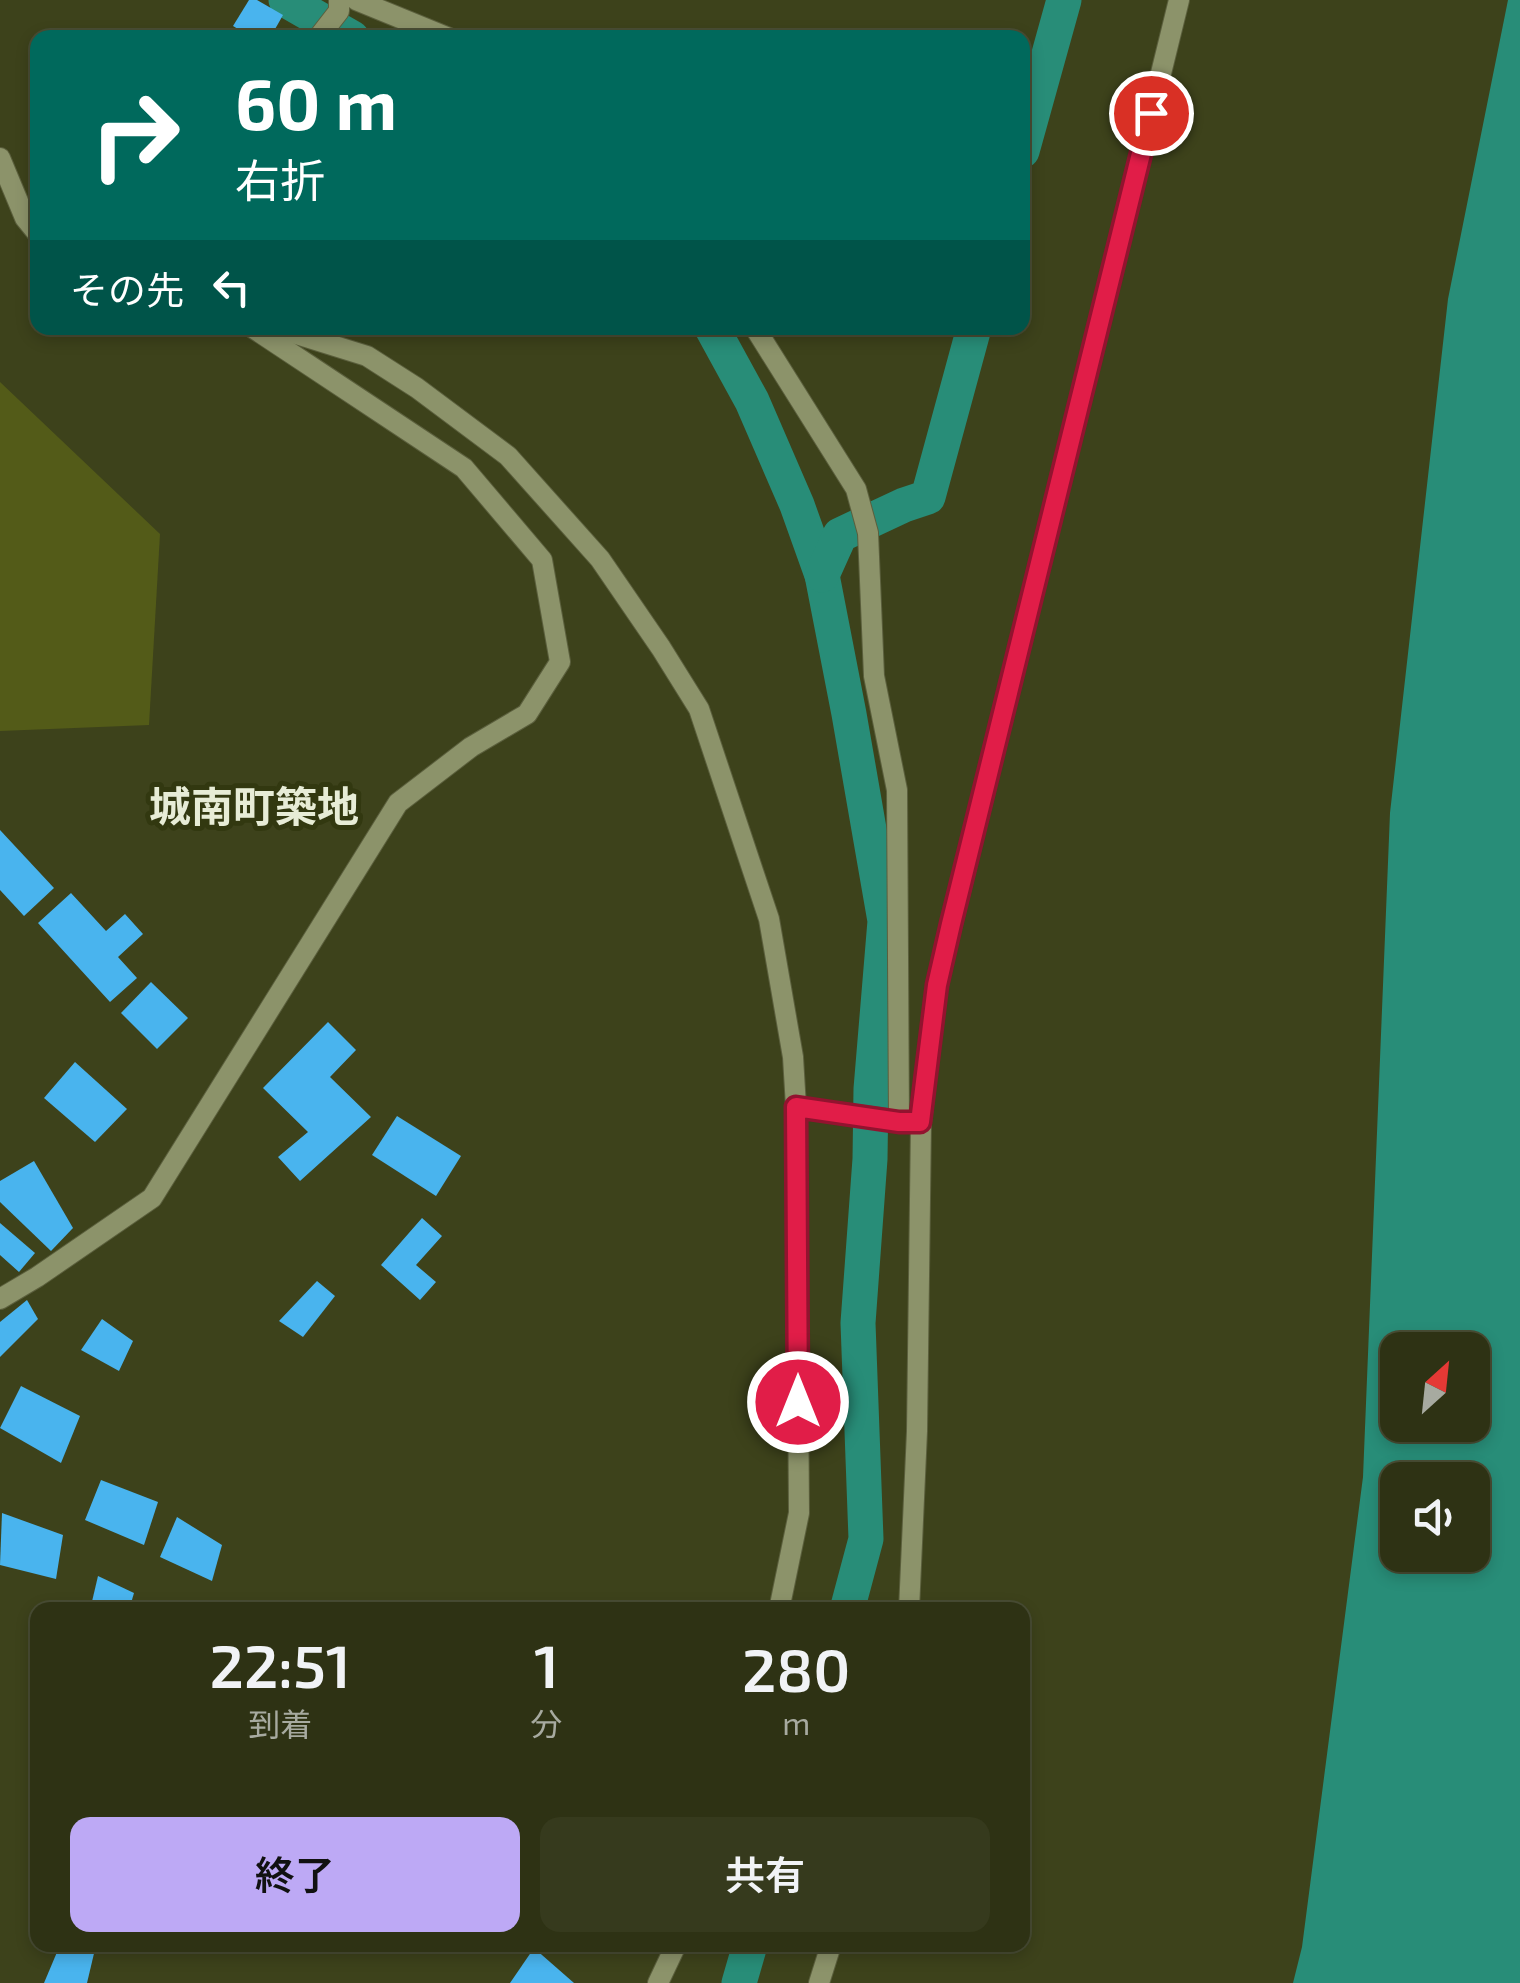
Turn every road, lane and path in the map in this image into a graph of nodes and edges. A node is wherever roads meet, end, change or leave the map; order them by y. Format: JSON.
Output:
{"nodes":[{"id":1,"x":339,"y":0,"type":"edge"},
{"id":2,"x":356,"y":0,"type":"edge"},
{"id":3,"x":1179,"y":0,"type":"edge"},
{"id":4,"x":325,"y":30,"type":"edge"},
{"id":5,"x":429,"y":30,"type":"edge"},
{"id":6,"x":0,"y":158,"type":"edge"},
{"id":7,"x":30,"y":224,"type":"edge"},
{"id":8,"x":264,"y":335,"type":"edge"},
{"id":9,"x":300,"y":335,"type":"edge"},
{"id":10,"x":759,"y":335,"type":"edge"},
{"id":11,"x":796,"y":1107,"type":"junction"},
{"id":12,"x":910,"y":1122,"type":"junction"},
{"id":13,"x":0,"y":1300,"type":"edge"},
{"id":14,"x":781,"y":1602,"type":"edge"},
{"id":15,"x":909,"y":1602,"type":"edge"},
{"id":16,"x":673,"y":1952,"type":"edge"},
{"id":17,"x":829,"y":1952,"type":"edge"},
{"id":18,"x":658,"y":1983,"type":"edge"},
{"id":19,"x":819,"y":1983,"type":"edge"}],
"edges":[{"from":1,"to":4,"type":"street"},
{"from":2,"to":5,"type":"street"},
{"from":3,"to":12,"type":"street"},
{"from":6,"to":7,"type":"street"},
{"from":8,"to":13,"type":"street"},
{"from":9,"to":11,"type":"street"},
{"from":10,"to":12,"type":"street"},
{"from":11,"to":12,"type":"street"},
{"from":11,"to":14,"type":"street"},
{"from":12,"to":15,"type":"street"},
{"from":16,"to":18,"type":"street"},
{"from":17,"to":19,"type":"street"}]}
